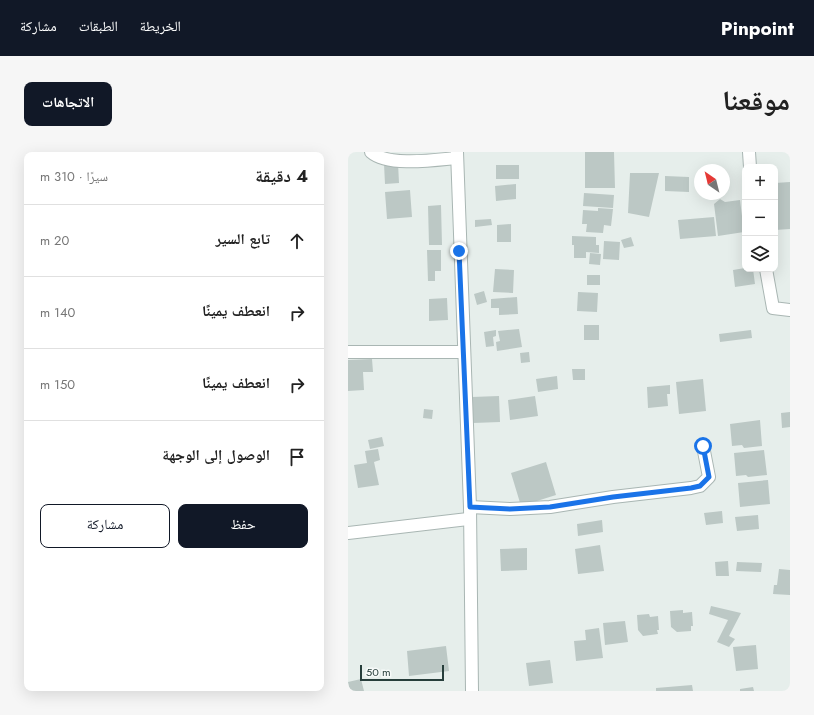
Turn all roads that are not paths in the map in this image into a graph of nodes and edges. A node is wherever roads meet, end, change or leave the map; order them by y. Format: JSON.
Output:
{"nodes":[{"id":1,"x":371,"y":152,"type":"edge"},
{"id":2,"x":749,"y":152,"type":"edge"},
{"id":3,"x":457,"y":155,"type":"edge"},
{"id":4,"x":750,"y":164,"type":"edge"},
{"id":5,"x":767,"y":272,"type":"edge"},
{"id":6,"x":790,"y":310,"type":"edge"},
{"id":7,"x":348,"y":352,"type":"edge"},
{"id":8,"x":463,"y":352,"type":"junction"},
{"id":9,"x":703,"y":446,"type":"dead end"},
{"id":10,"x":469,"y":513,"type":"junction"},
{"id":11,"x":348,"y":533,"type":"edge"},
{"id":12,"x":472,"y":691,"type":"edge"}],
"edges":[{"from":1,"to":3,"type":"street"},
{"from":2,"to":4,"type":"street"},
{"from":3,"to":8,"type":"street"},
{"from":5,"to":6,"type":"street"},
{"from":7,"to":8,"type":"street"},
{"from":8,"to":10,"type":"street"},
{"from":9,"to":10,"type":"street"},
{"from":10,"to":11,"type":"street"},
{"from":10,"to":12,"type":"street"}]}
